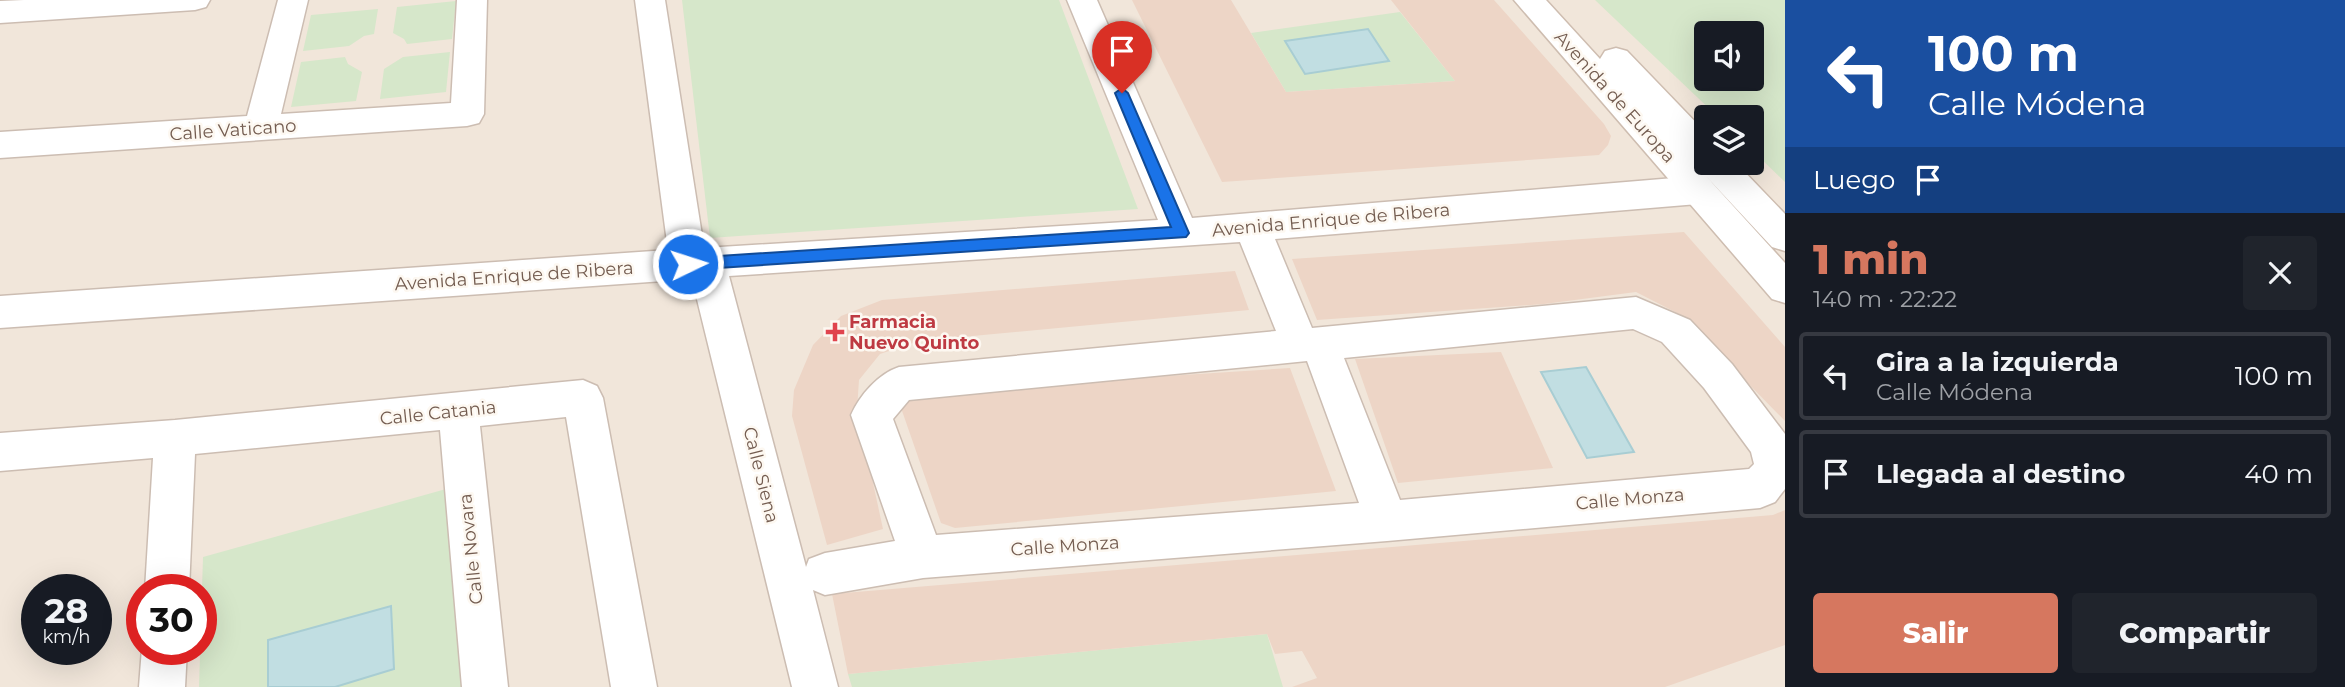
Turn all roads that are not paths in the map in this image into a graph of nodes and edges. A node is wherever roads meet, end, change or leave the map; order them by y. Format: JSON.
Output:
{"nodes":[{"id":1,"x":195,"y":0,"type":"edge"},
{"id":2,"x":293,"y":0,"type":"edge"},
{"id":3,"x":472,"y":0,"type":"edge"},
{"id":4,"x":650,"y":0,"type":"edge"},
{"id":5,"x":1082,"y":0,"type":"edge"},
{"id":6,"x":1529,"y":0,"type":"edge"},
{"id":7,"x":1561,"y":0,"type":"edge"},
{"id":8,"x":0,"y":12,"type":"edge"},
{"id":9,"x":261,"y":128,"type":"junction"},
{"id":10,"x":1694,"y":141,"type":"edge"},
{"id":11,"x":0,"y":145,"type":"edge"},
{"id":12,"x":1706,"y":176,"type":"edge"},
{"id":13,"x":1251,"y":226,"type":"junction"},
{"id":14,"x":1181,"y":233,"type":"junction"},
{"id":15,"x":1785,"y":237,"type":"edge"},
{"id":16,"x":698,"y":263,"type":"junction"},
{"id":17,"x":1785,"y":288,"type":"edge"},
{"id":18,"x":0,"y":312,"type":"edge"},
{"id":19,"x":1309,"y":343,"type":"junction"},
{"id":20,"x":448,"y":422,"type":"junction"},
{"id":21,"x":175,"y":438,"type":"junction"},
{"id":22,"x":0,"y":452,"type":"edge"},
{"id":23,"x":1387,"y":521,"type":"junction"},
{"id":24,"x":923,"y":557,"type":"junction"},
{"id":25,"x":168,"y":574,"type":"edge"},
{"id":26,"x":825,"y":575,"type":"dead end"},
{"id":27,"x":163,"y":665,"type":"edge"},
{"id":28,"x":162,"y":687,"type":"edge"},
{"id":29,"x":485,"y":687,"type":"edge"},
{"id":30,"x":634,"y":687,"type":"edge"},
{"id":31,"x":816,"y":687,"type":"edge"}],
"edges":[{"from":1,"to":8,"type":"street"},
{"from":2,"to":9,"type":"street"},
{"from":3,"to":9,"type":"street","name":"Calle Vaticano"},
{"from":4,"to":16,"type":"street","name":"Calle Siena"},
{"from":5,"to":14,"type":"street"},
{"from":6,"to":12,"type":"street","name":"Avenida de Europa"},
{"from":7,"to":10,"type":"street","name":"Avenida de Europa"},
{"from":9,"to":11,"type":"street","name":"Calle Vaticano"},
{"from":12,"to":13,"type":"street","name":"Avenida Enrique de Ribera"},
{"from":12,"to":15,"type":"street","name":"Avenida de Europa"},
{"from":12,"to":17,"type":"street","name":"Avenida de Europa"},
{"from":13,"to":14,"type":"street","name":"Avenida Enrique de Ribera"},
{"from":13,"to":19,"type":"street"},
{"from":14,"to":16,"type":"street","name":"Avenida Enrique de Ribera"},
{"from":16,"to":18,"type":"street","name":"Avenida Enrique de Ribera"},
{"from":16,"to":31,"type":"street","name":"Calle Siena"},
{"from":19,"to":23,"type":"street"},
{"from":19,"to":23,"type":"street","name":"Calle Monza"},
{"from":19,"to":24,"type":"street","name":"Calle Monza"},
{"from":20,"to":21,"type":"street","name":"Calle Catania"},
{"from":20,"to":29,"type":"street","name":"Calle Novara"},
{"from":20,"to":30,"type":"street","name":"Calle Catania"},
{"from":21,"to":22,"type":"street","name":"Calle Catania"},
{"from":21,"to":25,"type":"street"},
{"from":23,"to":24,"type":"street","name":"Calle Monza"},
{"from":24,"to":26,"type":"street","name":"Calle Monza"},
{"from":27,"to":28,"type":"street"}]}
